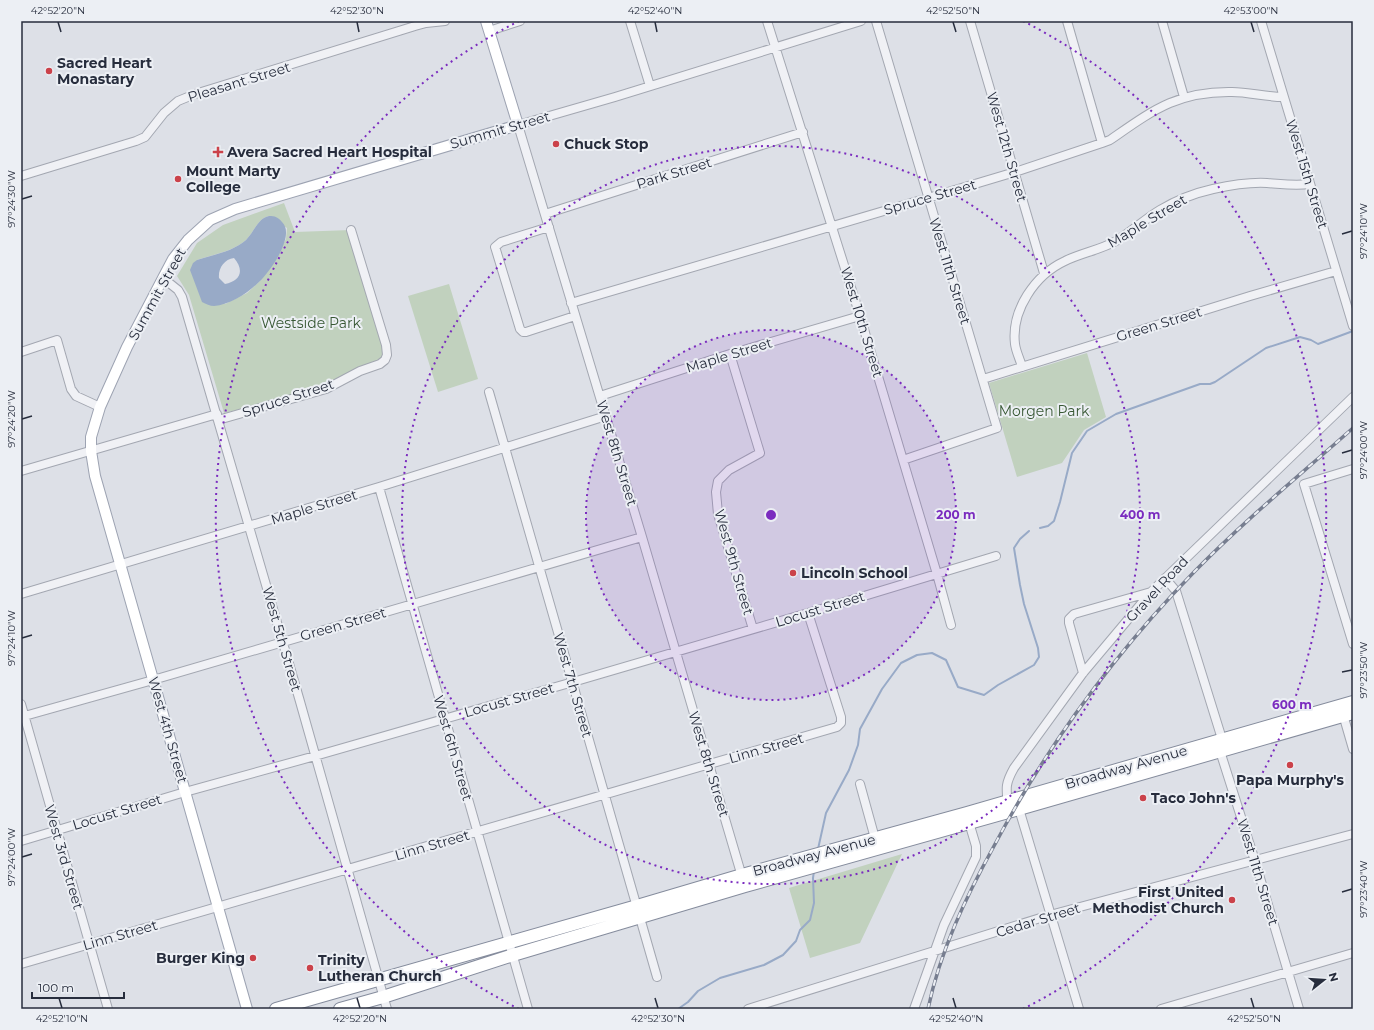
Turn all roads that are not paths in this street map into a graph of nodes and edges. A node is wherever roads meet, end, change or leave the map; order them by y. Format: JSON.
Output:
{"nodes":[{"id":1,"x":445,"y":21,"type":"edge"},
{"id":2,"x":520,"y":21,"type":"edge"},
{"id":3,"x":630,"y":21,"type":"edge"},
{"id":4,"x":767,"y":21,"type":"edge"},
{"id":5,"x":861,"y":21,"type":"edge"},
{"id":6,"x":876,"y":21,"type":"edge"},
{"id":7,"x":970,"y":21,"type":"edge"},
{"id":8,"x":1067,"y":21,"type":"edge"},
{"id":9,"x":1162,"y":21,"type":"edge"},
{"id":10,"x":1261,"y":21,"type":"edge"},
{"id":11,"x":427,"y":22,"type":"edge"},
{"id":12,"x":487,"y":26,"type":"edge"},
{"id":13,"x":775,"y":48,"type":"junction"},
{"id":14,"x":650,"y":86,"type":"junction"},
{"id":15,"x":1184,"y":97,"type":"junction"},
{"id":16,"x":1283,"y":97,"type":"junction"},
{"id":17,"x":518,"y":125,"type":"junction"},
{"id":18,"x":803,"y":132,"type":"junction"},
{"id":19,"x":1102,"y":143,"type":"junction"},
{"id":20,"x":1015,"y":172,"type":"junction"},
{"id":21,"x":21,"y":176,"type":"edge"},
{"id":22,"x":1310,"y":184,"type":"junction"},
{"id":23,"x":928,"y":198,"type":"junction"},
{"id":24,"x":545,"y":214,"type":"junction"},
{"id":25,"x":832,"y":225,"type":"junction"},
{"id":26,"x":549,"y":227,"type":"junction"},
{"id":27,"x":351,"y":230,"type":"dead end"},
{"id":28,"x":1336,"y":271,"type":"junction"},
{"id":29,"x":1044,"y":273,"type":"junction"},
{"id":30,"x":162,"y":278,"type":"junction"},
{"id":31,"x":571,"y":303,"type":"junction"},
{"id":32,"x":575,"y":316,"type":"junction"},
{"id":33,"x":860,"y":316,"type":"junction"},
{"id":34,"x":1353,"y":326,"type":"edge"},
{"id":35,"x":21,"y":352,"type":"edge"},
{"id":36,"x":730,"y":354,"type":"junction"},
{"id":37,"x":1022,"y":367,"type":"junction"},
{"id":38,"x":983,"y":379,"type":"junction"},
{"id":39,"x":489,"y":392,"type":"dead end"},
{"id":40,"x":600,"y":396,"type":"junction"},
{"id":41,"x":1353,"y":396,"type":"edge"},
{"id":42,"x":100,"y":407,"type":"junction"},
{"id":43,"x":606,"y":416,"type":"junction"},
{"id":44,"x":218,"y":417,"type":"junction"},
{"id":45,"x":506,"y":447,"type":"junction"},
{"id":46,"x":91,"y":451,"type":"junction"},
{"id":47,"x":903,"y":460,"type":"junction"},
{"id":48,"x":1353,"y":469,"type":"edge"},
{"id":49,"x":21,"y":471,"type":"edge"},
{"id":50,"x":379,"y":487,"type":"junction"},
{"id":51,"x":248,"y":526,"type":"junction"},
{"id":52,"x":642,"y":537,"type":"junction"},
{"id":53,"x":996,"y":556,"type":"dead end"},
{"id":54,"x":120,"y":564,"type":"junction"},
{"id":55,"x":540,"y":568,"type":"junction"},
{"id":56,"x":937,"y":574,"type":"junction"},
{"id":57,"x":1165,"y":578,"type":"junction"},
{"id":58,"x":1152,"y":592,"type":"junction"},
{"id":59,"x":21,"y":594,"type":"edge"},
{"id":60,"x":412,"y":604,"type":"junction"},
{"id":61,"x":808,"y":613,"type":"junction"},
{"id":62,"x":951,"y":626,"type":"dead end"},
{"id":63,"x":753,"y":629,"type":"junction"},
{"id":64,"x":282,"y":642,"type":"junction"},
{"id":65,"x":1353,"y":644,"type":"edge"},
{"id":66,"x":676,"y":651,"type":"junction"},
{"id":67,"x":1083,"y":673,"type":"junction"},
{"id":68,"x":153,"y":680,"type":"junction"},
{"id":69,"x":573,"y":682,"type":"junction"},
{"id":70,"x":1353,"y":702,"type":"edge"},
{"id":71,"x":21,"y":704,"type":"edge"},
{"id":72,"x":1345,"y":712,"type":"edge"},
{"id":73,"x":23,"y":716,"type":"edge"},
{"id":74,"x":445,"y":719,"type":"junction"},
{"id":75,"x":1221,"y":745,"type":"junction"},
{"id":76,"x":1353,"y":749,"type":"edge"},
{"id":77,"x":315,"y":756,"type":"junction"},
{"id":78,"x":709,"y":764,"type":"junction"},
{"id":79,"x":860,"y":784,"type":"dead end"},
{"id":80,"x":185,"y":792,"type":"junction"},
{"id":81,"x":605,"y":795,"type":"junction"},
{"id":82,"x":1012,"y":807,"type":"junction"},
{"id":83,"x":968,"y":818,"type":"junction"},
{"id":84,"x":57,"y":830,"type":"junction"},
{"id":85,"x":477,"y":832,"type":"junction"},
{"id":86,"x":1353,"y":834,"type":"edge"},
{"id":87,"x":21,"y":841,"type":"edge"},
{"id":88,"x":876,"y":844,"type":"junction"},
{"id":89,"x":1256,"y":861,"type":"junction"},
{"id":90,"x":347,"y":870,"type":"junction"},
{"id":91,"x":743,"y":880,"type":"junction"},
{"id":92,"x":219,"y":907,"type":"junction"},
{"id":93,"x":639,"y":912,"type":"junction"},
{"id":94,"x":1050,"y":915,"type":"junction"},
{"id":95,"x":509,"y":942,"type":"junction"},
{"id":96,"x":89,"y":944,"type":"junction"},
{"id":97,"x":934,"y":952,"type":"junction"},
{"id":98,"x":1353,"y":953,"type":"edge"},
{"id":99,"x":512,"y":955,"type":"junction"},
{"id":100,"x":21,"y":964,"type":"edge"},
{"id":101,"x":1288,"y":973,"type":"junction"},
{"id":102,"x":657,"y":977,"type":"dead end"},
{"id":103,"x":379,"y":981,"type":"junction"},
{"id":104,"x":384,"y":997,"type":"junction"},
{"id":105,"x":108,"y":1009,"type":"edge"},
{"id":106,"x":247,"y":1009,"type":"edge"},
{"id":107,"x":276,"y":1009,"type":"edge"},
{"id":108,"x":340,"y":1009,"type":"edge"},
{"id":109,"x":387,"y":1009,"type":"edge"},
{"id":110,"x":528,"y":1009,"type":"edge"},
{"id":111,"x":748,"y":1009,"type":"edge"},
{"id":112,"x":914,"y":1009,"type":"edge"},
{"id":113,"x":1079,"y":1009,"type":"edge"},
{"id":114,"x":1161,"y":1009,"type":"edge"},
{"id":115,"x":1299,"y":1009,"type":"edge"}],
"edges":[{"from":1,"to":11,"type":"street","name":"Pleasant Street"},
{"from":2,"to":12,"type":"street"},
{"from":3,"to":14,"type":"street"},
{"from":4,"to":13,"type":"street","name":"West 10th Street"},
{"from":5,"to":13,"type":"street","name":"Summit Street"},
{"from":6,"to":23,"type":"street","name":"West 11th Street"},
{"from":7,"to":20,"type":"street","name":"West 12th Street"},
{"from":8,"to":19,"type":"street"},
{"from":9,"to":15,"type":"street"},
{"from":10,"to":16,"type":"street","name":"West 15th Street"},
{"from":11,"to":21,"type":"street","name":"Pleasant Street"},
{"from":12,"to":17,"type":"main road","name":"West 8th Street"},
{"from":13,"to":14,"type":"street","name":"Summit Street"},
{"from":13,"to":18,"type":"street","name":"West 10th Street"},
{"from":14,"to":17,"type":"street","name":"Summit Street"},
{"from":15,"to":16,"type":"street","name":"Spruce Street"},
{"from":15,"to":19,"type":"street","name":"Spruce Street"},
{"from":16,"to":22,"type":"street","name":"West 15th Street"},
{"from":17,"to":24,"type":"street","name":"West 8th Street"},
{"from":17,"to":30,"type":"main road","name":"Summit Street"},
{"from":18,"to":24,"type":"street","name":"Park Street"},
{"from":18,"to":25,"type":"street","name":"West 10th Street"},
{"from":19,"to":20,"type":"street","name":"Spruce Street"},
{"from":20,"to":23,"type":"street","name":"Spruce Street"},
{"from":20,"to":29,"type":"street","name":"West 12th Street"},
{"from":22,"to":28,"type":"street","name":"West 15th Street"},
{"from":22,"to":29,"type":"street","name":"Maple Street"},
{"from":23,"to":25,"type":"street","name":"Spruce Street"},
{"from":23,"to":38,"type":"street","name":"West 11th Street"},
{"from":24,"to":26,"type":"street","name":"West 8th Street"},
{"from":25,"to":31,"type":"street","name":"Spruce Street"},
{"from":25,"to":33,"type":"street","name":"West 10th Street"},
{"from":26,"to":31,"type":"street","name":"West 8th Street"},
{"from":26,"to":32,"type":"street"},
{"from":27,"to":44,"type":"street","name":"Spruce Street"},
{"from":28,"to":34,"type":"street","name":"West 15th Street"},
{"from":28,"to":37,"type":"street","name":"Green Street"},
{"from":29,"to":37,"type":"street","name":"Maple Street"},
{"from":30,"to":42,"type":"main road","name":"Summit Street"},
{"from":30,"to":44,"type":"street","name":"West 5th Street"},
{"from":31,"to":32,"type":"street","name":"West 8th Street"},
{"from":32,"to":40,"type":"street","name":"West 8th Street"},
{"from":33,"to":36,"type":"street","name":"Maple Street"},
{"from":33,"to":47,"type":"street","name":"West 10th Street"},
{"from":35,"to":42,"type":"street"},
{"from":36,"to":40,"type":"street","name":"Maple Street"},
{"from":36,"to":63,"type":"street","name":"West 9th Street"},
{"from":37,"to":38,"type":"street","name":"Green Street"},
{"from":38,"to":47,"type":"street","name":"West 11th Street"},
{"from":39,"to":45,"type":"street","name":"West 7th Street"},
{"from":40,"to":43,"type":"street","name":"West 8th Street"},
{"from":41,"to":57,"type":"street","name":"Gravel Road"},
{"from":42,"to":46,"type":"main road","name":"Summit Street"},
{"from":43,"to":45,"type":"street","name":"Maple Street"},
{"from":43,"to":52,"type":"street","name":"West 8th Street"},
{"from":44,"to":46,"type":"street","name":"Spruce Street"},
{"from":44,"to":51,"type":"street","name":"West 5th Street"},
{"from":45,"to":50,"type":"street","name":"Maple Street"},
{"from":45,"to":55,"type":"street","name":"West 7th Street"},
{"from":46,"to":49,"type":"street","name":"Spruce Street"},
{"from":46,"to":54,"type":"main road","name":"West 4th Street"},
{"from":47,"to":56,"type":"street","name":"West 10th Street"},
{"from":48,"to":65,"type":"street"},
{"from":50,"to":51,"type":"street","name":"Maple Street"},
{"from":50,"to":60,"type":"street","name":"West 6th Street"},
{"from":51,"to":54,"type":"street","name":"Maple Street"},
{"from":51,"to":64,"type":"street","name":"West 5th Street"},
{"from":52,"to":55,"type":"street","name":"Green Street"},
{"from":52,"to":66,"type":"street","name":"West 8th Street"},
{"from":53,"to":56,"type":"street","name":"Locust Street"},
{"from":54,"to":59,"type":"street","name":"Maple Street"},
{"from":54,"to":68,"type":"main road","name":"West 4th Street"},
{"from":55,"to":60,"type":"street","name":"Green Street"},
{"from":55,"to":69,"type":"street","name":"West 7th Street"},
{"from":56,"to":61,"type":"street","name":"Locust Street"},
{"from":56,"to":62,"type":"street","name":"West 10th Street"},
{"from":57,"to":58,"type":"street","name":"Gravel Road"},
{"from":57,"to":75,"type":"street","name":"West 11th Street"},
{"from":58,"to":67,"type":"street","name":"Gravel Road"},
{"from":58,"to":67,"type":"street"},
{"from":60,"to":64,"type":"street","name":"Green Street"},
{"from":60,"to":74,"type":"street","name":"West 6th Street"},
{"from":61,"to":63,"type":"street","name":"Locust Street"},
{"from":61,"to":78,"type":"street","name":"Linn Street"},
{"from":63,"to":66,"type":"street","name":"Locust Street"},
{"from":64,"to":68,"type":"street","name":"Green Street"},
{"from":64,"to":77,"type":"street","name":"West 5th Street"},
{"from":66,"to":69,"type":"street","name":"Locust Street"},
{"from":66,"to":78,"type":"street","name":"West 8th Street"},
{"from":67,"to":82,"type":"street","name":"Gravel Road"},
{"from":68,"to":73,"type":"street","name":"Green Street"},
{"from":68,"to":80,"type":"main road","name":"West 4th Street"},
{"from":69,"to":74,"type":"street","name":"Locust Street"},
{"from":69,"to":81,"type":"street","name":"West 7th Street"},
{"from":70,"to":72,"type":"highway","name":"Broadway Avenue"},
{"from":71,"to":73,"type":"street","name":"West 3rd Street"},
{"from":72,"to":75,"type":"highway","name":"Broadway Avenue"},
{"from":72,"to":76,"type":"street"},
{"from":73,"to":84,"type":"street","name":"West 3rd Street"},
{"from":74,"to":77,"type":"street","name":"Locust Street"},
{"from":74,"to":85,"type":"street","name":"West 6th Street"},
{"from":75,"to":82,"type":"highway","name":"Broadway Avenue"},
{"from":75,"to":89,"type":"street","name":"West 11th Street"},
{"from":77,"to":80,"type":"street","name":"Locust Street"},
{"from":77,"to":90,"type":"street","name":"West 5th Street"},
{"from":78,"to":81,"type":"street","name":"Linn Street"},
{"from":78,"to":91,"type":"street","name":"West 8th Street"},
{"from":79,"to":88,"type":"street"},
{"from":80,"to":84,"type":"street","name":"Locust Street"},
{"from":80,"to":92,"type":"main road","name":"West 4th Street"},
{"from":81,"to":85,"type":"street","name":"Linn Street"},
{"from":81,"to":93,"type":"street","name":"West 7th Street"},
{"from":82,"to":83,"type":"highway","name":"Broadway Avenue"},
{"from":82,"to":94,"type":"street"},
{"from":83,"to":88,"type":"highway","name":"Broadway Avenue"},
{"from":83,"to":97,"type":"street"},
{"from":84,"to":87,"type":"street","name":"Locust Street"},
{"from":84,"to":96,"type":"street","name":"West 3rd Street"},
{"from":85,"to":90,"type":"street","name":"Linn Street"},
{"from":85,"to":95,"type":"street","name":"West 6th Street"},
{"from":86,"to":89,"type":"street","name":"Cedar Street"},
{"from":88,"to":91,"type":"highway","name":"Broadway Avenue"},
{"from":89,"to":94,"type":"street","name":"Cedar Street"},
{"from":89,"to":101,"type":"street","name":"West 11th Street"},
{"from":90,"to":92,"type":"street","name":"Linn Street"},
{"from":90,"to":103,"type":"street","name":"West 5th Street"},
{"from":91,"to":93,"type":"highway","name":"Broadway Avenue"},
{"from":92,"to":96,"type":"street","name":"Linn Street"},
{"from":92,"to":106,"type":"main road","name":"West 4th Street"},
{"from":93,"to":95,"type":"highway","name":"Broadway Avenue"},
{"from":93,"to":99,"type":"highway","name":"Broadway Avenue"},
{"from":93,"to":102,"type":"street","name":"West 7th Street"},
{"from":94,"to":97,"type":"street","name":"Cedar Street"},
{"from":94,"to":113,"type":"street"},
{"from":95,"to":99,"type":"street","name":"West 6th Street"},
{"from":95,"to":103,"type":"highway","name":"Broadway Avenue"},
{"from":96,"to":100,"type":"street","name":"Linn Street"},
{"from":96,"to":105,"type":"street","name":"West 3rd Street"},
{"from":97,"to":111,"type":"street","name":"Cedar Street"},
{"from":97,"to":112,"type":"street"},
{"from":98,"to":101,"type":"street"},
{"from":99,"to":104,"type":"highway","name":"Broadway Avenue"},
{"from":99,"to":110,"type":"street","name":"West 6th Street"},
{"from":101,"to":114,"type":"street"},
{"from":101,"to":115,"type":"street","name":"West 11th Street"},
{"from":103,"to":104,"type":"street","name":"West 5th Street"},
{"from":103,"to":107,"type":"highway","name":"Broadway Avenue"},
{"from":104,"to":108,"type":"highway","name":"Broadway Avenue"},
{"from":104,"to":109,"type":"street","name":"West 5th Street"}]}
